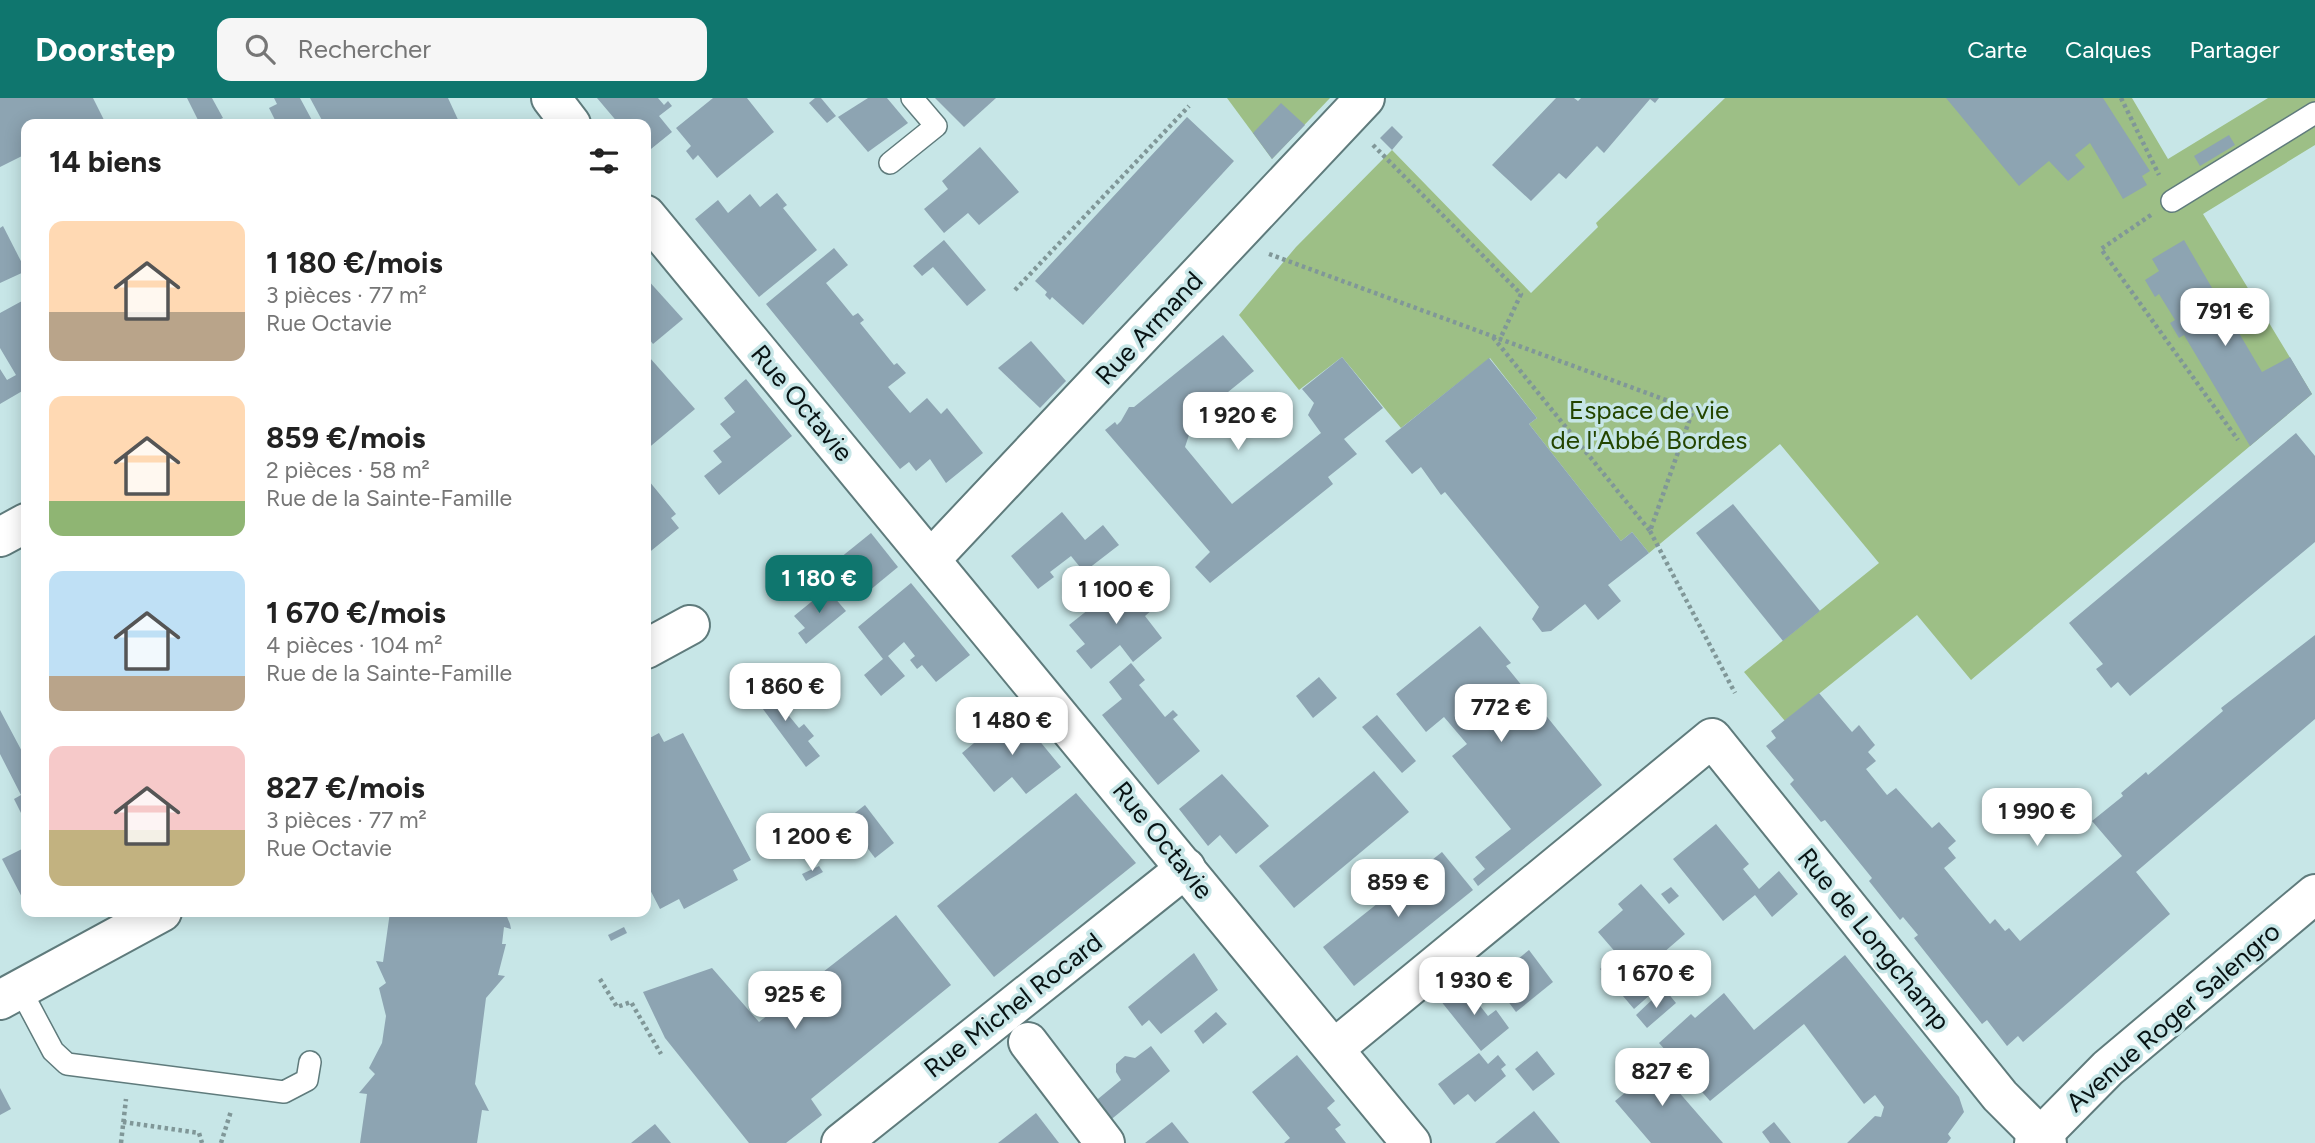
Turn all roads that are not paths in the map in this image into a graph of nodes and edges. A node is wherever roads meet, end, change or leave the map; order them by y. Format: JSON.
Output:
{"nodes":[{"id":1,"x":551,"y":98,"type":"edge"},
{"id":2,"x":912,"y":98,"type":"edge"},
{"id":3,"x":1365,"y":98,"type":"edge"},
{"id":4,"x":2315,"y":113,"type":"edge"},
{"id":5,"x":567,"y":119,"type":"edge"},
{"id":6,"x":890,"y":163,"type":"dead end"},
{"id":7,"x":2172,"y":201,"type":"road end"},
{"id":8,"x":651,"y":221,"type":"edge"},
{"id":9,"x":21,"y":526,"type":"edge"},
{"id":10,"x":0,"y":537,"type":"edge"},
{"id":11,"x":932,"y":558,"type":"junction"},
{"id":12,"x":690,"y":625,"type":"dead end"},
{"id":13,"x":651,"y":646,"type":"edge"},
{"id":14,"x":1186,"y":868,"type":"junction"},
{"id":15,"x":2315,"y":894,"type":"edge"},
{"id":16,"x":153,"y":917,"type":"edge"},
{"id":17,"x":10,"y":995,"type":"edge"},
{"id":18,"x":1028,"y":1042,"type":"dead end"},
{"id":19,"x":1335,"y":1048,"type":"junction"},
{"id":20,"x":310,"y":1062,"type":"dead end"},
{"id":21,"x":2041,"y":1141,"type":"edge"},
{"id":22,"x":841,"y":1143,"type":"edge"},
{"id":23,"x":1105,"y":1143,"type":"edge"},
{"id":24,"x":1411,"y":1143,"type":"edge"}],
"edges":[{"from":1,"to":5,"type":"street"},
{"from":2,"to":6,"type":"lane"},
{"from":3,"to":11,"type":"street","name":"Rue Armand"},
{"from":4,"to":7,"type":"lane"},
{"from":8,"to":11,"type":"street","name":"Rue Octavie"},
{"from":9,"to":10,"type":"street"},
{"from":11,"to":14,"type":"street","name":"Rue Octavie"},
{"from":12,"to":13,"type":"street"},
{"from":14,"to":19,"type":"street","name":"Rue Octavie"},
{"from":14,"to":22,"type":"street","name":"Rue Michel Rocard"},
{"from":15,"to":21,"type":"street","name":"Avenue Roger Salengro"},
{"from":16,"to":17,"type":"street"},
{"from":17,"to":20,"type":"lane"},
{"from":18,"to":23,"type":"street"},
{"from":19,"to":21,"type":"street","name":"Rue de Longchamp"},
{"from":19,"to":24,"type":"street","name":"Rue Octavie"}]}
